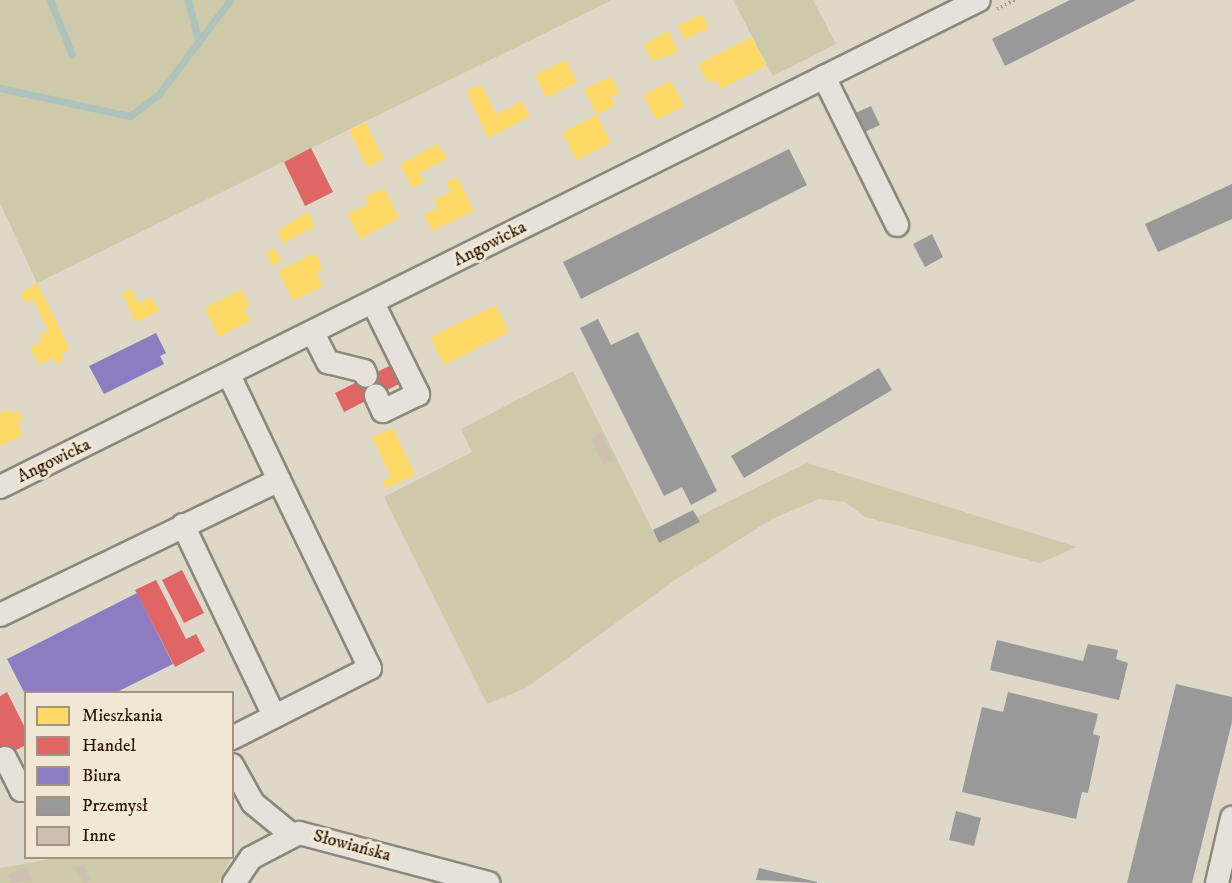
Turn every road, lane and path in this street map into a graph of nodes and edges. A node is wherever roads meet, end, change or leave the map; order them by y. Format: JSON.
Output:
{"nodes":[{"id":1,"x":979,"y":0,"type":"edge"},
{"id":2,"x":824,"y":77,"type":"junction"},
{"id":3,"x":897,"y":225,"type":"dead end"},
{"id":4,"x":373,"y":303,"type":"junction"},
{"id":5,"x":313,"y":333,"type":"junction"},
{"id":6,"x":229,"y":375,"type":"junction"},
{"id":7,"x":279,"y":480,"type":"junction"},
{"id":8,"x":0,"y":487,"type":"edge"},
{"id":9,"x":183,"y":525,"type":"junction"},
{"id":10,"x":0,"y":615,"type":"edge"},
{"id":11,"x":274,"y":716,"type":"junction"},
{"id":12,"x":234,"y":737,"type":"edge"},
{"id":13,"x":5,"y":758,"type":"dead end"},
{"id":14,"x":234,"y":769,"type":"edge"},
{"id":15,"x":24,"y":789,"type":"edge"},
{"id":16,"x":1232,"y":818,"type":"edge"},
{"id":17,"x":292,"y":834,"type":"junction"},
{"id":18,"x":234,"y":883,"type":"edge"},
{"id":19,"x":488,"y":883,"type":"edge"},
{"id":20,"x":1217,"y":883,"type":"edge"}],
"edges":[{"from":1,"to":2,"type":"street","name":"Angowicka"},
{"from":2,"to":3,"type":"street"},
{"from":2,"to":4,"type":"street","name":"Angowicka"},
{"from":4,"to":5,"type":"street","name":"Angowicka"},
{"from":4,"to":5,"type":"street"},
{"from":5,"to":6,"type":"street","name":"Angowicka"},
{"from":6,"to":7,"type":"street"},
{"from":6,"to":8,"type":"street","name":"Angowicka"},
{"from":7,"to":9,"type":"street"},
{"from":7,"to":11,"type":"street"},
{"from":9,"to":10,"type":"street"},
{"from":9,"to":11,"type":"street"},
{"from":11,"to":12,"type":"street"},
{"from":13,"to":15,"type":"street"},
{"from":14,"to":17,"type":"street"},
{"from":16,"to":20,"type":"street"},
{"from":17,"to":18,"type":"street","name":"Słowiańska"},
{"from":17,"to":19,"type":"street","name":"Słowiańska"}]}
